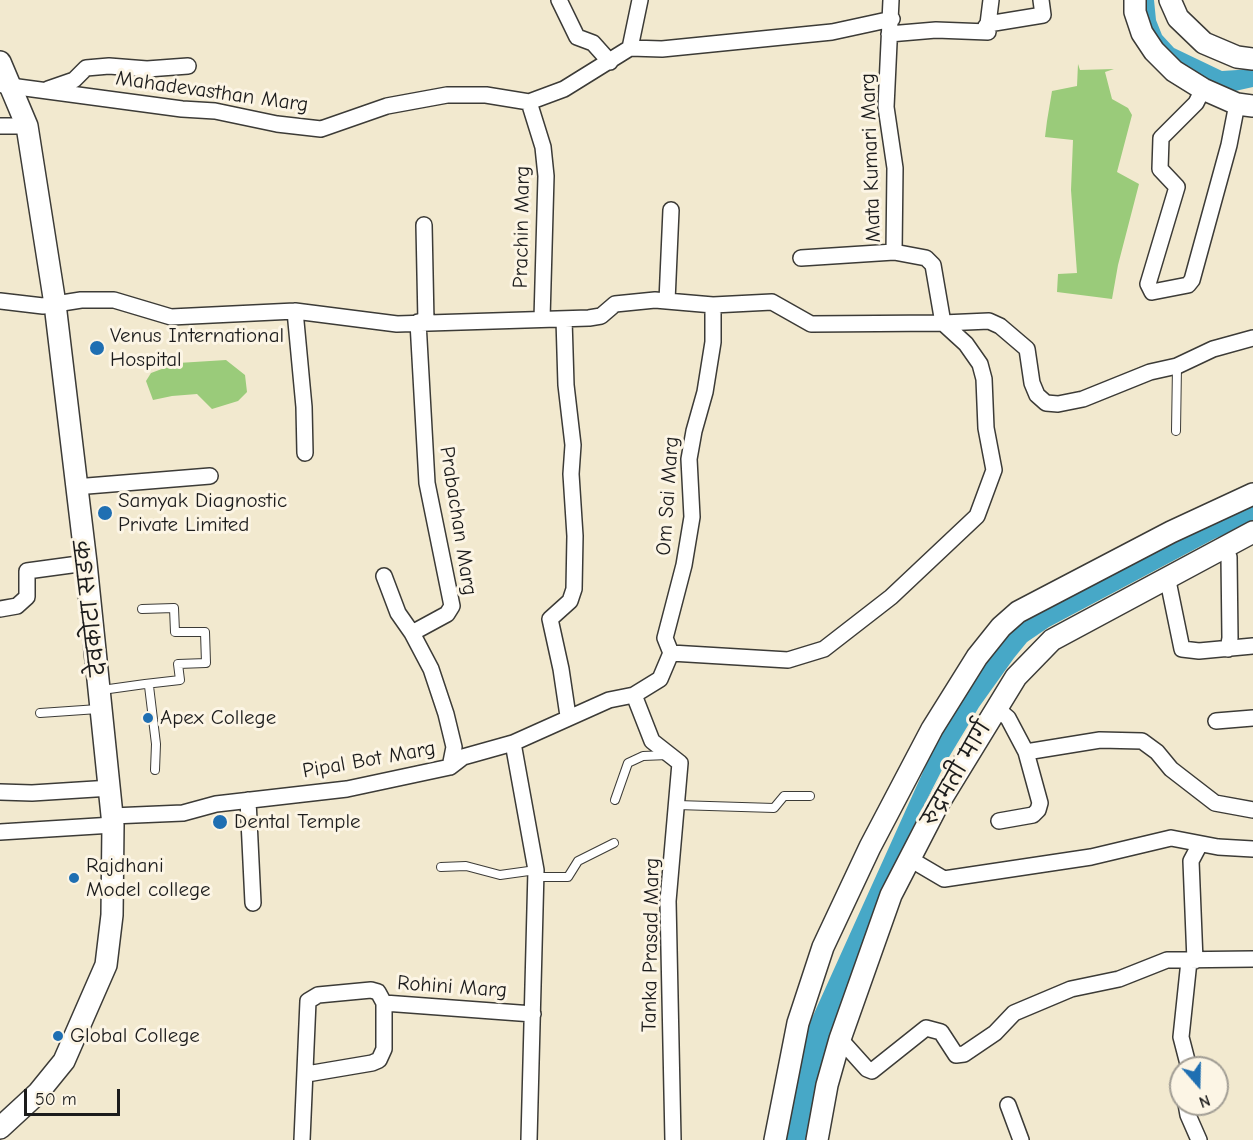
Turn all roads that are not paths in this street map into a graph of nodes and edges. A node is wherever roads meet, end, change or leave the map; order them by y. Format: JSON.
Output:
{"nodes":[{"id":1,"x":559,"y":0,"type":"edge"},
{"id":2,"x":640,"y":0,"type":"edge"},
{"id":3,"x":891,"y":0,"type":"edge"},
{"id":4,"x":991,"y":0,"type":"edge"},
{"id":5,"x":1041,"y":0,"type":"edge"},
{"id":6,"x":1135,"y":0,"type":"edge"},
{"id":7,"x":1170,"y":0,"type":"edge"},
{"id":8,"x":988,"y":24,"type":"junction"},
{"id":9,"x":890,"y":27,"type":"junction"},
{"id":10,"x":630,"y":48,"type":"junction"},
{"id":11,"x":1253,"y":59,"type":"edge"},
{"id":12,"x":0,"y":62,"type":"edge"},
{"id":13,"x":610,"y":62,"type":"junction"},
{"id":14,"x":188,"y":66,"type":"dead end"},
{"id":15,"x":5,"y":85,"type":"edge"},
{"id":16,"x":1203,"y":89,"type":"junction"},
{"id":17,"x":44,"y":90,"type":"junction"},
{"id":18,"x":1249,"y":101,"type":"edge"},
{"id":19,"x":529,"y":102,"type":"junction"},
{"id":20,"x":0,"y":126,"type":"edge"},
{"id":21,"x":27,"y":126,"type":"junction"},
{"id":22,"x":671,"y":210,"type":"dead end"},
{"id":23,"x":424,"y":225,"type":"dead end"},
{"id":24,"x":894,"y":252,"type":"junction"},
{"id":25,"x":801,"y":258,"type":"dead end"},
{"id":26,"x":0,"y":301,"type":"edge"},
{"id":27,"x":667,"y":301,"type":"junction"},
{"id":28,"x":55,"y":304,"type":"junction"},
{"id":29,"x":713,"y":305,"type":"junction"},
{"id":30,"x":295,"y":311,"type":"junction"},
{"id":31,"x":542,"y":319,"type":"junction"},
{"id":32,"x":564,"y":320,"type":"junction"},
{"id":33,"x":422,"y":322,"type":"junction"},
{"id":34,"x":943,"y":323,"type":"junction"},
{"id":35,"x":1253,"y":338,"type":"edge"},
{"id":36,"x":1177,"y":366,"type":"junction"},
{"id":37,"x":1176,"y":431,"type":"dead end"},
{"id":38,"x":305,"y":453,"type":"dead end"},
{"id":39,"x":210,"y":476,"type":"dead end"},
{"id":40,"x":75,"y":487,"type":"junction"},
{"id":41,"x":1253,"y":494,"type":"edge"},
{"id":42,"x":1253,"y":532,"type":"edge"},
{"id":43,"x":1223,"y":546,"type":"junction"},
{"id":44,"x":87,"y":563,"type":"junction"},
{"id":45,"x":384,"y":576,"type":"dead end"},
{"id":46,"x":1167,"y":576,"type":"junction"},
{"id":47,"x":0,"y":609,"type":"edge"},
{"id":48,"x":142,"y":609,"type":"dead end"},
{"id":49,"x":412,"y":633,"type":"junction"},
{"id":50,"x":1253,"y":646,"type":"edge"},
{"id":51,"x":1227,"y":649,"type":"junction"},
{"id":52,"x":671,"y":653,"type":"junction"},
{"id":53,"x":145,"y":684,"type":"junction"},
{"id":54,"x":634,"y":695,"type":"junction"},
{"id":55,"x":101,"y":699,"type":"junction"},
{"id":56,"x":995,"y":707,"type":"junction"},
{"id":57,"x":40,"y":713,"type":"dead end"},
{"id":58,"x":568,"y":716,"type":"junction"},
{"id":59,"x":1253,"y":718,"type":"edge"},
{"id":60,"x":1216,"y":721,"type":"dead end"},
{"id":61,"x":513,"y":742,"type":"junction"},
{"id":62,"x":1026,"y":752,"type":"junction"},
{"id":63,"x":672,"y":755,"type":"junction"},
{"id":64,"x":450,"y":767,"type":"junction"},
{"id":65,"x":155,"y":770,"type":"dead end"},
{"id":66,"x":111,"y":788,"type":"junction"},
{"id":67,"x":0,"y":792,"type":"edge"},
{"id":68,"x":810,"y":796,"type":"dead end"},
{"id":69,"x":248,"y":800,"type":"junction"},
{"id":70,"x":615,"y":800,"type":"dead end"},
{"id":71,"x":677,"y":805,"type":"junction"},
{"id":72,"x":1253,"y":810,"type":"edge"},
{"id":73,"x":112,"y":820,"type":"junction"},
{"id":74,"x":999,"y":821,"type":"dead end"},
{"id":75,"x":0,"y":832,"type":"edge"},
{"id":76,"x":614,"y":843,"type":"dead end"},
{"id":77,"x":1200,"y":844,"type":"junction"},
{"id":78,"x":1253,"y":849,"type":"edge"},
{"id":79,"x":910,"y":859,"type":"junction"},
{"id":80,"x":441,"y":867,"type":"dead end"},
{"id":81,"x":536,"y":873,"type":"junction"},
{"id":82,"x":253,"y":903,"type":"dead end"},
{"id":83,"x":1253,"y":959,"type":"edge"},
{"id":84,"x":1192,"y":961,"type":"junction"},
{"id":85,"x":384,"y":1003,"type":"junction"},
{"id":86,"x":533,"y":1014,"type":"junction"},
{"id":87,"x":840,"y":1040,"type":"junction"},
{"id":88,"x":1186,"y":1056,"type":"edge"},
{"id":89,"x":307,"y":1074,"type":"junction"},
{"id":90,"x":1008,"y":1105,"type":"dead end"},
{"id":91,"x":1188,"y":1116,"type":"edge"},
{"id":92,"x":0,"y":1128,"type":"edge"},
{"id":93,"x":302,"y":1140,"type":"edge"},
{"id":94,"x":529,"y":1140,"type":"edge"},
{"id":95,"x":674,"y":1140,"type":"edge"},
{"id":96,"x":775,"y":1140,"type":"edge"},
{"id":97,"x":817,"y":1140,"type":"edge"},
{"id":98,"x":1021,"y":1140,"type":"edge"},
{"id":99,"x":1199,"y":1140,"type":"edge"}],
"edges":[{"from":1,"to":13,"type":"street"},
{"from":2,"to":10,"type":"street"},
{"from":3,"to":9,"type":"street","name":"Mata Kumari Marg"},
{"from":4,"to":8,"type":"street"},
{"from":5,"to":8,"type":"street"},
{"from":6,"to":16,"type":"street"},
{"from":7,"to":11,"type":"street"},
{"from":8,"to":9,"type":"street"},
{"from":9,"to":10,"type":"street"},
{"from":9,"to":24,"type":"street","name":"Mata Kumari Marg"},
{"from":10,"to":13,"type":"street","name":"Mahadevasthan Marg"},
{"from":12,"to":15,"type":"street","name":"देवकोटा सडक"},
{"from":13,"to":19,"type":"street","name":"Mahadevasthan Marg"},
{"from":14,"to":17,"type":"street"},
{"from":15,"to":17,"type":"street","name":"Mahadevasthan Marg"},
{"from":15,"to":21,"type":"street","name":"देवकोटा सडक"},
{"from":16,"to":18,"type":"street"},
{"from":16,"to":18,"type":"street"},
{"from":17,"to":19,"type":"street","name":"Mahadevasthan Marg"},
{"from":19,"to":31,"type":"street","name":"Prachin Marg"},
{"from":20,"to":21,"type":"street"},
{"from":21,"to":28,"type":"street","name":"देवकोटा सडक"},
{"from":22,"to":27,"type":"street"},
{"from":23,"to":33,"type":"street"},
{"from":24,"to":25,"type":"street"},
{"from":24,"to":34,"type":"street","name":"Mata Kumari Marg"},
{"from":26,"to":28,"type":"street"},
{"from":27,"to":29,"type":"street"},
{"from":27,"to":32,"type":"street"},
{"from":28,"to":30,"type":"street"},
{"from":28,"to":40,"type":"street","name":"देवकोटा सडक"},
{"from":29,"to":34,"type":"street"},
{"from":29,"to":52,"type":"street","name":"Om Sai Marg"},
{"from":30,"to":33,"type":"street"},
{"from":30,"to":38,"type":"street"},
{"from":31,"to":32,"type":"street"},
{"from":31,"to":33,"type":"street"},
{"from":32,"to":58,"type":"street"},
{"from":33,"to":49,"type":"street","name":"Prabachan Marg"},
{"from":34,"to":36,"type":"street"},
{"from":34,"to":52,"type":"street"},
{"from":35,"to":36,"type":"street"},
{"from":36,"to":37,"type":"lane"},
{"from":39,"to":40,"type":"street"},
{"from":40,"to":44,"type":"street","name":"देवकोटा सडक"},
{"from":41,"to":96,"type":"street"},
{"from":42,"to":43,"type":"street","name":"रुद्रमती मार्ग"},
{"from":43,"to":46,"type":"street","name":"रुद्रमती मार्ग"},
{"from":43,"to":51,"type":"street"},
{"from":44,"to":47,"type":"street"},
{"from":44,"to":55,"type":"street","name":"देवकोटा सडक"},
{"from":45,"to":49,"type":"street"},
{"from":46,"to":51,"type":"street"},
{"from":46,"to":56,"type":"street","name":"रुद्रमती मार्ग"},
{"from":48,"to":53,"type":"lane"},
{"from":49,"to":64,"type":"street"},
{"from":50,"to":51,"type":"street"},
{"from":52,"to":54,"type":"street","name":"Pipal Bot Marg"},
{"from":53,"to":55,"type":"lane"},
{"from":53,"to":65,"type":"lane"},
{"from":54,"to":58,"type":"street","name":"Pipal Bot Marg"},
{"from":54,"to":63,"type":"street"},
{"from":55,"to":57,"type":"lane"},
{"from":55,"to":66,"type":"street","name":"देवकोटा सडक"},
{"from":56,"to":62,"type":"street"},
{"from":56,"to":79,"type":"street","name":"रुद्रमती मार्ग"},
{"from":58,"to":61,"type":"street","name":"Pipal Bot Marg"},
{"from":59,"to":60,"type":"street"},
{"from":61,"to":64,"type":"street","name":"Pipal Bot Marg"},
{"from":61,"to":81,"type":"street"},
{"from":62,"to":72,"type":"street"},
{"from":62,"to":74,"type":"street"},
{"from":63,"to":70,"type":"lane"},
{"from":63,"to":71,"type":"street","name":"Tanka Prasad Marg"},
{"from":64,"to":69,"type":"street","name":"Pipal Bot Marg"},
{"from":66,"to":67,"type":"street"},
{"from":66,"to":73,"type":"street","name":"देवकोटा सडक"},
{"from":68,"to":71,"type":"lane"},
{"from":69,"to":73,"type":"street","name":"Pipal Bot Marg"},
{"from":69,"to":82,"type":"street"},
{"from":71,"to":95,"type":"street","name":"Tanka Prasad Marg"},
{"from":73,"to":75,"type":"street","name":"Pipal Bot Marg"},
{"from":73,"to":92,"type":"street","name":"देवकोटा सडक"},
{"from":76,"to":81,"type":"lane"},
{"from":77,"to":78,"type":"street"},
{"from":77,"to":79,"type":"street"},
{"from":77,"to":84,"type":"street"},
{"from":79,"to":87,"type":"street","name":"रुद्रमती मार्ग"},
{"from":80,"to":81,"type":"lane"},
{"from":81,"to":86,"type":"street"},
{"from":83,"to":84,"type":"street"},
{"from":84,"to":87,"type":"street"},
{"from":84,"to":88,"type":"street"},
{"from":85,"to":86,"type":"street","name":"Rohini Marg"},
{"from":85,"to":89,"type":"street","name":"Rohini Marg"},
{"from":85,"to":89,"type":"street"},
{"from":86,"to":94,"type":"street"},
{"from":87,"to":97,"type":"street","name":"रुद्रमती मार्ग"},
{"from":89,"to":93,"type":"street"},
{"from":90,"to":98,"type":"street"},
{"from":91,"to":99,"type":"street"}]}
